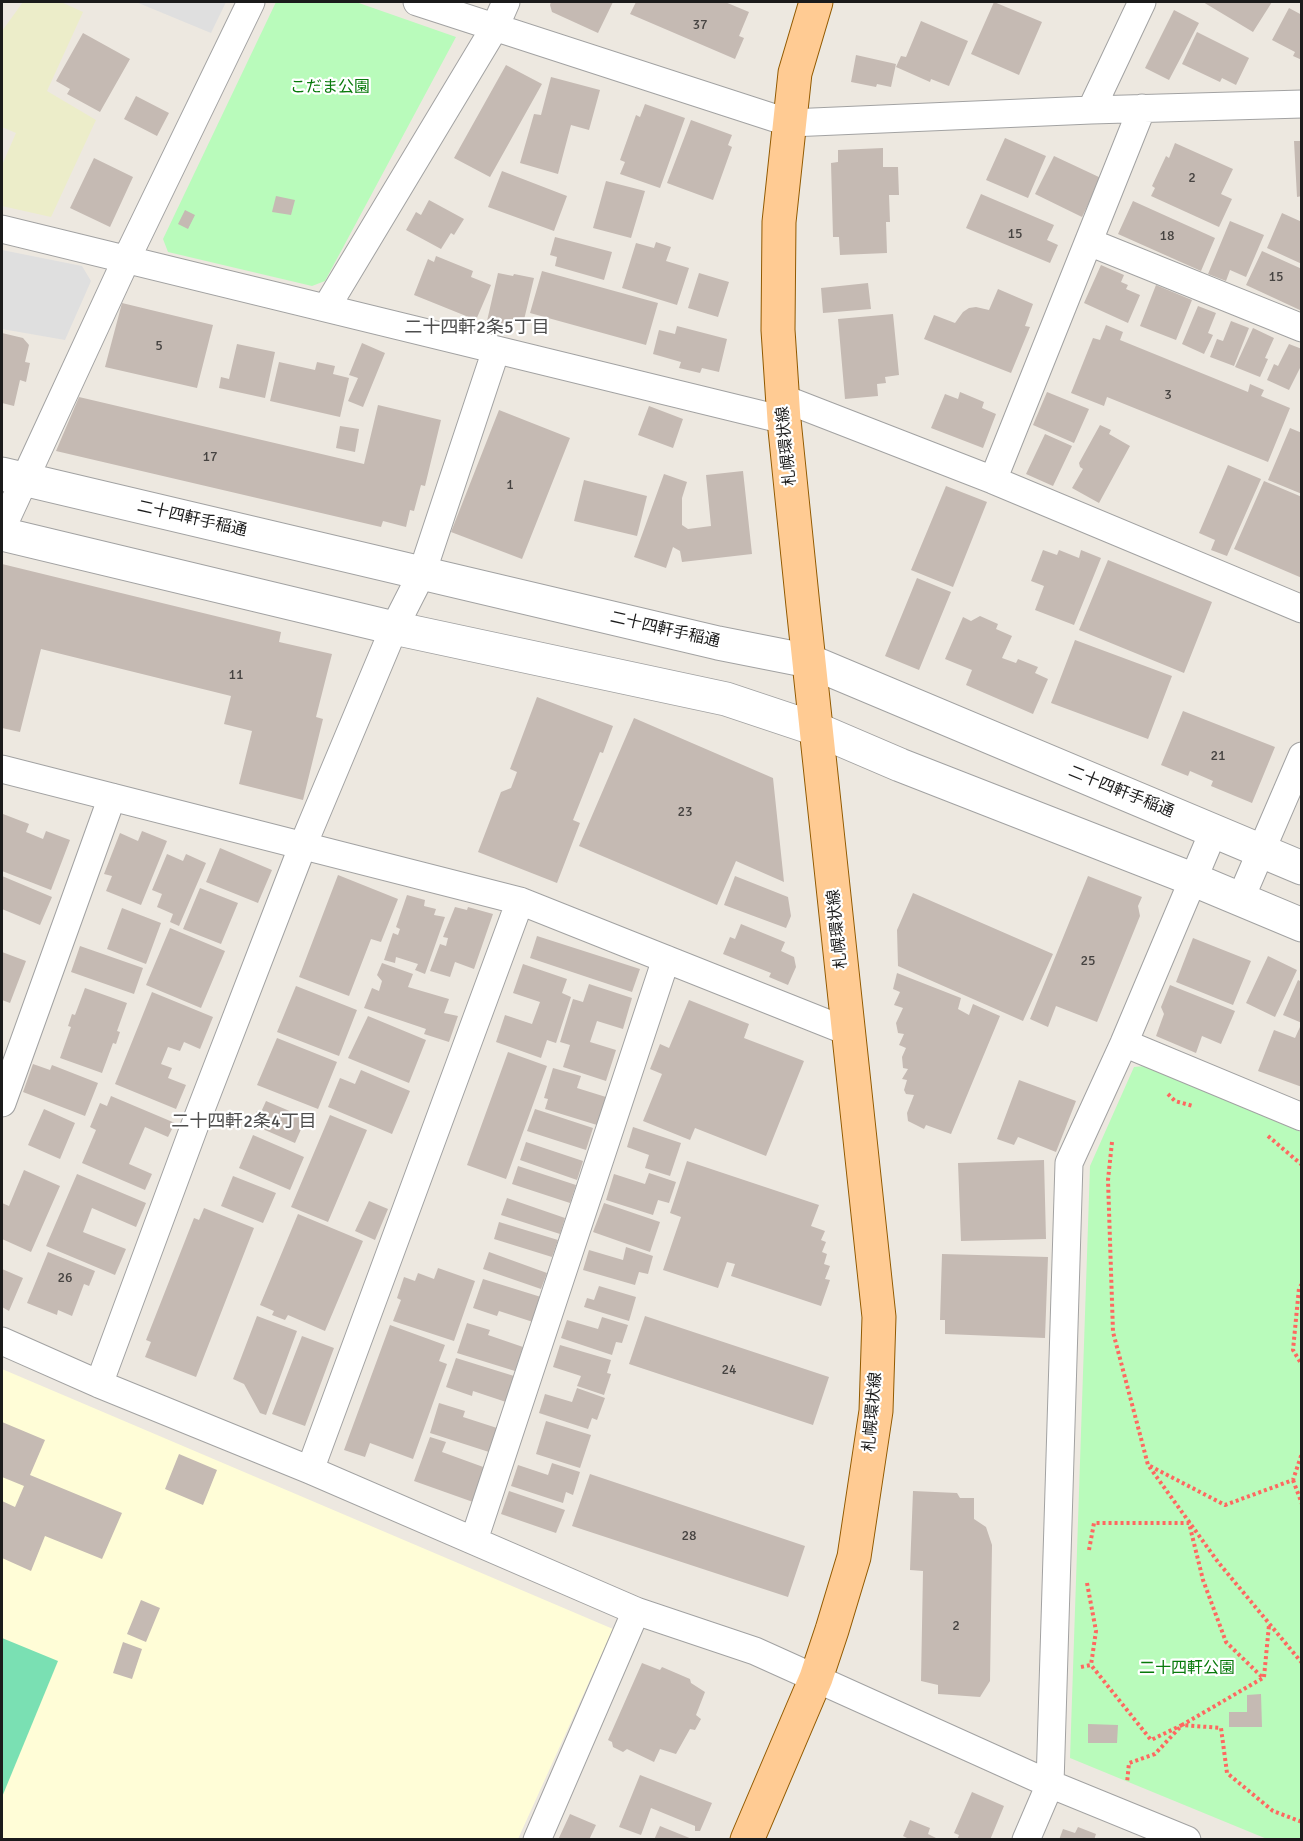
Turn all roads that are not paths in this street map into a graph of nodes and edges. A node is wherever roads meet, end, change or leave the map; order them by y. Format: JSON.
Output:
{"nodes":[{"id":1,"x":251,"y":2,"type":"edge"},
{"id":2,"x":417,"y":2,"type":"edge"},
{"id":3,"x":506,"y":2,"type":"edge"},
{"id":4,"x":816,"y":2,"type":"edge"},
{"id":5,"x":1142,"y":2,"type":"edge"},
{"id":6,"x":495,"y":27,"type":"junction"},
{"id":7,"x":1302,"y":104,"type":"edge"},
{"id":8,"x":1142,"y":108,"type":"junction"},
{"id":9,"x":1091,"y":110,"type":"junction"},
{"id":10,"x":790,"y":123,"type":"junction"},
{"id":11,"x":2,"y":229,"type":"edge"},
{"id":12,"x":1089,"y":242,"type":"junction"},
{"id":13,"x":126,"y":260,"type":"junction"},
{"id":14,"x":326,"y":308,"type":"junction"},
{"id":15,"x":1302,"y":328,"type":"edge"},
{"id":16,"x":496,"y":350,"type":"junction"},
{"id":17,"x":783,"y":409,"type":"junction"},
{"id":18,"x":13,"y":476,"type":"edge"},
{"id":19,"x":993,"y":480,"type":"junction"},
{"id":20,"x":2,"y":528,"type":"edge"},
{"id":21,"x":2,"y":534,"type":"edge"},
{"id":22,"x":422,"y":573,"type":"junction"},
{"id":23,"x":1302,"y":609,"type":"edge"},
{"id":24,"x":394,"y":628,"type":"junction"},
{"id":25,"x":809,"y":662,"type":"junction"},
{"id":26,"x":816,"y":729,"type":"junction"},
{"id":27,"x":1302,"y":756,"type":"edge"},
{"id":28,"x":2,"y":769,"type":"edge"},
{"id":29,"x":112,"y":797,"type":"junction"},
{"id":30,"x":1214,"y":830,"type":"junction"},
{"id":31,"x":303,"y":845,"type":"junction"},
{"id":32,"x":1261,"y":851,"type":"junction"},
{"id":33,"x":1302,"y":868,"type":"edge"},
{"id":34,"x":1192,"y":879,"type":"junction"},
{"id":35,"x":1240,"y":900,"type":"junction"},
{"id":36,"x":520,"y":901,"type":"junction"},
{"id":37,"x":1302,"y":925,"type":"edge"},
{"id":38,"x":666,"y":959,"type":"junction"},
{"id":39,"x":849,"y":1032,"type":"junction"},
{"id":40,"x":1125,"y":1043,"type":"junction"},
{"id":41,"x":2,"y":1103,"type":"edge"},
{"id":42,"x":1302,"y":1117,"type":"edge"},
{"id":43,"x":2,"y":1341,"type":"edge"},
{"id":44,"x":99,"y":1384,"type":"junction"},
{"id":45,"x":310,"y":1470,"type":"junction"},
{"id":46,"x":474,"y":1540,"type":"junction"},
{"id":47,"x":636,"y":1611,"type":"junction"},
{"id":48,"x":816,"y":1678,"type":"junction"},
{"id":49,"x":1050,"y":1784,"type":"junction"},
{"id":50,"x":537,"y":1839,"type":"edge"},
{"id":51,"x":747,"y":1839,"type":"edge"},
{"id":52,"x":1026,"y":1839,"type":"edge"},
{"id":53,"x":1187,"y":1839,"type":"edge"}],
"edges":[{"from":1,"to":13,"type":"street"},
{"from":2,"to":6,"type":"street"},
{"from":3,"to":6,"type":"street"},
{"from":4,"to":10,"type":"main road","name":"札幌環状線"},
{"from":5,"to":9,"type":"street"},
{"from":6,"to":10,"type":"street"},
{"from":6,"to":14,"type":"street"},
{"from":7,"to":8,"type":"street"},
{"from":8,"to":9,"type":"street"},
{"from":8,"to":12,"type":"street"},
{"from":9,"to":10,"type":"street"},
{"from":10,"to":17,"type":"main road","name":"札幌環状線"},
{"from":11,"to":13,"type":"street"},
{"from":12,"to":15,"type":"street"},
{"from":12,"to":19,"type":"street"},
{"from":13,"to":14,"type":"street"},
{"from":13,"to":18,"type":"street"},
{"from":14,"to":16,"type":"street"},
{"from":16,"to":17,"type":"street"},
{"from":16,"to":22,"type":"street"},
{"from":17,"to":19,"type":"street"},
{"from":17,"to":25,"type":"main road","name":"札幌環状線"},
{"from":18,"to":20,"type":"street"},
{"from":18,"to":22,"type":"street","name":"二十四軒手稲通"},
{"from":19,"to":23,"type":"street"},
{"from":21,"to":24,"type":"street"},
{"from":22,"to":24,"type":"street"},
{"from":22,"to":25,"type":"street","name":"二十四軒手稲通"},
{"from":24,"to":26,"type":"street"},
{"from":24,"to":31,"type":"street"},
{"from":25,"to":26,"type":"main road","name":"札幌環状線"},
{"from":25,"to":30,"type":"street","name":"二十四軒手稲通"},
{"from":26,"to":34,"type":"street"},
{"from":26,"to":39,"type":"main road","name":"札幌環状線"},
{"from":27,"to":32,"type":"street"},
{"from":28,"to":29,"type":"street"},
{"from":29,"to":31,"type":"street"},
{"from":29,"to":41,"type":"street"},
{"from":30,"to":32,"type":"street","name":"二十四軒手稲通"},
{"from":30,"to":34,"type":"street"},
{"from":31,"to":36,"type":"street"},
{"from":31,"to":44,"type":"street"},
{"from":32,"to":33,"type":"street","name":"二十四軒手稲通"},
{"from":32,"to":35,"type":"street"},
{"from":34,"to":35,"type":"street"},
{"from":34,"to":40,"type":"street"},
{"from":35,"to":37,"type":"street"},
{"from":36,"to":38,"type":"street"},
{"from":36,"to":45,"type":"street"},
{"from":38,"to":39,"type":"street"},
{"from":38,"to":46,"type":"street"},
{"from":39,"to":48,"type":"main road","name":"札幌環状線"},
{"from":40,"to":42,"type":"street"},
{"from":40,"to":49,"type":"street"},
{"from":43,"to":44,"type":"street"},
{"from":44,"to":45,"type":"street"},
{"from":45,"to":46,"type":"street"},
{"from":46,"to":47,"type":"street"},
{"from":47,"to":48,"type":"street"},
{"from":47,"to":50,"type":"street"},
{"from":48,"to":49,"type":"street"},
{"from":48,"to":51,"type":"main road","name":"札幌環状線"},
{"from":49,"to":52,"type":"street"},
{"from":49,"to":53,"type":"street"}]}
